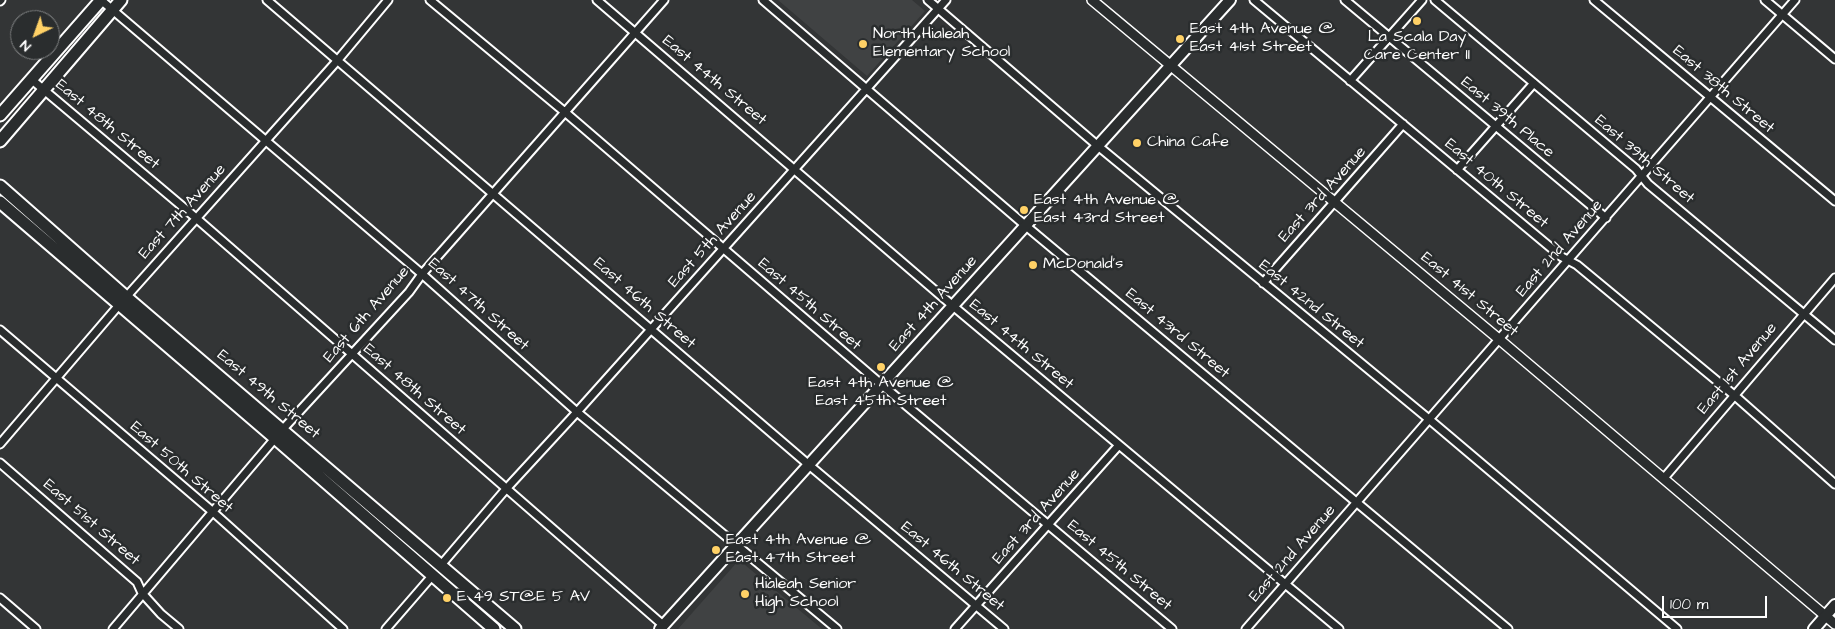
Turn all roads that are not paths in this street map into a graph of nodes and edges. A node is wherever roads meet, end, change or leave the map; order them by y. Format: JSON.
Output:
{"nodes":[{"id":1,"x":101,"y":0,"type":"edge"},
{"id":2,"x":121,"y":0,"type":"edge"},
{"id":3,"x":267,"y":0,"type":"edge"},
{"id":4,"x":388,"y":0,"type":"edge"},
{"id":5,"x":430,"y":0,"type":"edge"},
{"id":6,"x":597,"y":0,"type":"edge"},
{"id":7,"x":664,"y":0,"type":"edge"},
{"id":8,"x":763,"y":0,"type":"edge"},
{"id":9,"x":928,"y":0,"type":"edge"},
{"id":10,"x":946,"y":0,"type":"edge"},
{"id":11,"x":1092,"y":0,"type":"edge"},
{"id":12,"x":1230,"y":0,"type":"edge"},
{"id":13,"x":1254,"y":0,"type":"edge"},
{"id":14,"x":1345,"y":0,"type":"edge"},
{"id":15,"x":1422,"y":0,"type":"edge"},
{"id":16,"x":1435,"y":0,"type":"edge"},
{"id":17,"x":1594,"y":0,"type":"edge"},
{"id":18,"x":1765,"y":0,"type":"edge"},
{"id":19,"x":1795,"y":0,"type":"edge"},
{"id":20,"x":113,"y":9,"type":"junction"},
{"id":21,"x":939,"y":9,"type":"junction"},
{"id":22,"x":1782,"y":14,"type":"junction"},
{"id":23,"x":636,"y":34,"type":"junction"},
{"id":24,"x":1389,"y":37,"type":"junction"},
{"id":25,"x":1835,"y":59,"type":"edge"},
{"id":26,"x":337,"y":61,"type":"junction"},
{"id":27,"x":1171,"y":66,"type":"junction"},
{"id":28,"x":31,"y":79,"type":"junction"},
{"id":29,"x":1350,"y":81,"type":"junction"},
{"id":30,"x":1534,"y":83,"type":"junction"},
{"id":31,"x":866,"y":88,"type":"junction"},
{"id":32,"x":44,"y":91,"type":"junction"},
{"id":33,"x":1711,"y":97,"type":"junction"},
{"id":34,"x":566,"y":113,"type":"junction"},
{"id":35,"x":0,"y":115,"type":"edge"},
{"id":36,"x":1403,"y":124,"type":"junction"},
{"id":37,"x":1496,"y":127,"type":"junction"},
{"id":38,"x":266,"y":139,"type":"junction"},
{"id":39,"x":0,"y":141,"type":"edge"},
{"id":40,"x":1098,"y":146,"type":"junction"},
{"id":41,"x":796,"y":169,"type":"junction"},
{"id":42,"x":1457,"y":170,"type":"junction"},
{"id":43,"x":1641,"y":177,"type":"junction"},
{"id":44,"x":0,"y":186,"type":"edge"},
{"id":45,"x":492,"y":193,"type":"junction"},
{"id":46,"x":1835,"y":201,"type":"edge"},
{"id":47,"x":0,"y":202,"type":"edge"},
{"id":48,"x":1335,"y":203,"type":"junction"},
{"id":49,"x":196,"y":218,"type":"junction"},
{"id":50,"x":1606,"y":218,"type":"junction"},
{"id":51,"x":1026,"y":226,"type":"junction"},
{"id":52,"x":723,"y":249,"type":"junction"},
{"id":53,"x":1569,"y":259,"type":"junction"},
{"id":54,"x":422,"y":274,"type":"junction"},
{"id":55,"x":1835,"y":278,"type":"edge"},
{"id":56,"x":1263,"y":283,"type":"junction"},
{"id":57,"x":123,"y":301,"type":"junction"},
{"id":58,"x":953,"y":306,"type":"junction"},
{"id":59,"x":1804,"y":313,"type":"junction"},
{"id":60,"x":652,"y":329,"type":"junction"},
{"id":61,"x":0,"y":330,"type":"edge"},
{"id":62,"x":1500,"y":340,"type":"junction"},
{"id":63,"x":1835,"y":340,"type":"edge"},
{"id":64,"x":351,"y":354,"type":"junction"},
{"id":65,"x":55,"y":379,"type":"junction"},
{"id":66,"x":882,"y":385,"type":"junction"},
{"id":67,"x":1734,"y":395,"type":"junction"},
{"id":68,"x":577,"y":412,"type":"junction"},
{"id":69,"x":1430,"y":420,"type":"junction"},
{"id":70,"x":283,"y":429,"type":"junction"},
{"id":71,"x":275,"y":438,"type":"junction"},
{"id":72,"x":0,"y":444,"type":"edge"},
{"id":73,"x":1119,"y":445,"type":"junction"},
{"id":74,"x":0,"y":463,"type":"edge"},
{"id":75,"x":809,"y":465,"type":"junction"},
{"id":76,"x":1664,"y":478,"type":"junction"},
{"id":77,"x":1835,"y":484,"type":"edge"},
{"id":78,"x":506,"y":489,"type":"junction"},
{"id":79,"x":1356,"y":502,"type":"junction"},
{"id":80,"x":213,"y":512,"type":"junction"},
{"id":81,"x":1048,"y":524,"type":"junction"},
{"id":82,"x":382,"y":532,"type":"junction"},
{"id":83,"x":737,"y":545,"type":"junction"},
{"id":84,"x":441,"y":565,"type":"junction"},
{"id":85,"x":432,"y":576,"type":"junction"},
{"id":86,"x":1286,"y":584,"type":"junction"},
{"id":87,"x":142,"y":594,"type":"junction"},
{"id":88,"x":0,"y":598,"type":"edge"},
{"id":89,"x":485,"y":603,"type":"junction"},
{"id":90,"x":1835,"y":604,"type":"edge"},
{"id":91,"x":976,"y":606,"type":"junction"},
{"id":92,"x":1826,"y":616,"type":"junction"},
{"id":93,"x":1835,"y":624,"type":"edge"},
{"id":94,"x":662,"y":627,"type":"edge"},
{"id":95,"x":36,"y":629,"type":"edge"},
{"id":96,"x":112,"y":629,"type":"edge"},
{"id":97,"x":179,"y":629,"type":"edge"},
{"id":98,"x":343,"y":629,"type":"edge"},
{"id":99,"x":386,"y":629,"type":"edge"},
{"id":100,"x":494,"y":629,"type":"edge"},
{"id":101,"x":515,"y":629,"type":"edge"},
{"id":102,"x":837,"y":629,"type":"edge"},
{"id":103,"x":955,"y":629,"type":"edge"},
{"id":104,"x":1004,"y":629,"type":"edge"},
{"id":105,"x":1172,"y":629,"type":"edge"},
{"id":106,"x":1246,"y":629,"type":"edge"},
{"id":107,"x":1339,"y":629,"type":"edge"},
{"id":108,"x":1508,"y":629,"type":"edge"},
{"id":109,"x":1677,"y":629,"type":"edge"},
{"id":110,"x":1814,"y":629,"type":"edge"}],
"edges":[{"from":1,"to":20,"type":"street","name":"East 47th Street"},
{"from":1,"to":28,"type":"main road"},
{"from":2,"to":20,"type":"main road"},
{"from":3,"to":26,"type":"street","name":"East 46th Street"},
{"from":4,"to":26,"type":"street","name":"East 7th Avenue"},
{"from":5,"to":34,"type":"street","name":"East 45th Street"},
{"from":6,"to":23,"type":"street","name":"East 44th Street"},
{"from":7,"to":23,"type":"street","name":"East 6th Avenue"},
{"from":8,"to":31,"type":"street","name":"East 43rd Street"},
{"from":9,"to":21,"type":"street","name":"East 42nd Street"},
{"from":10,"to":21,"type":"street","name":"East 5th Avenue"},
{"from":11,"to":27,"type":"street","name":"East 41st Street"},
{"from":12,"to":27,"type":"main road","name":"East 4th Avenue"},
{"from":13,"to":29,"type":"street","name":"East 40th Street"},
{"from":14,"to":24,"type":"street","name":"East 39th Place"},
{"from":15,"to":24,"type":"street"},
{"from":16,"to":30,"type":"street","name":"East 39th Street"},
{"from":17,"to":33,"type":"street","name":"East 38th Street"},
{"from":18,"to":22,"type":"street"},
{"from":19,"to":22,"type":"street","name":"East 2nd Avenue"},
{"from":20,"to":32,"type":"main road"},
{"from":20,"to":38,"type":"street","name":"East 47th Street"},
{"from":21,"to":31,"type":"street","name":"East 5th Avenue"},
{"from":21,"to":40,"type":"street","name":"East 42nd Street"},
{"from":22,"to":25,"type":"street"},
{"from":22,"to":33,"type":"street","name":"East 2nd Avenue"},
{"from":23,"to":34,"type":"street","name":"East 6th Avenue"},
{"from":23,"to":41,"type":"street","name":"East 44th Street"},
{"from":24,"to":29,"type":"street"},
{"from":24,"to":37,"type":"street","name":"East 39th Place"},
{"from":26,"to":38,"type":"street","name":"East 7th Avenue"},
{"from":26,"to":45,"type":"street","name":"East 46th Street"},
{"from":27,"to":40,"type":"main road","name":"East 4th Avenue"},
{"from":27,"to":48,"type":"street","name":"East 41st Street"},
{"from":28,"to":32,"type":"street","name":"East 48th Street"},
{"from":28,"to":35,"type":"main road"},
{"from":29,"to":36,"type":"street","name":"East 40th Street"},
{"from":30,"to":37,"type":"street"},
{"from":30,"to":43,"type":"street","name":"East 39th Street"},
{"from":31,"to":41,"type":"street","name":"East 5th Avenue"},
{"from":31,"to":51,"type":"street","name":"East 43rd Street"},
{"from":32,"to":39,"type":"main road"},
{"from":32,"to":49,"type":"street","name":"East 48th Street"},
{"from":33,"to":43,"type":"street","name":"East 2nd Avenue"},
{"from":33,"to":46,"type":"street","name":"East 38th Street"},
{"from":34,"to":45,"type":"street","name":"East 6th Avenue"},
{"from":34,"to":52,"type":"street","name":"East 45th Street"},
{"from":36,"to":42,"type":"street","name":"East 40th Street"},
{"from":36,"to":48,"type":"street","name":"East 3rd Avenue"},
{"from":37,"to":42,"type":"street"},
{"from":37,"to":50,"type":"street","name":"East 39th Place"},
{"from":38,"to":49,"type":"street","name":"East 7th Avenue"},
{"from":38,"to":54,"type":"street","name":"East 47th Street"},
{"from":40,"to":51,"type":"main road","name":"East 4th Avenue"},
{"from":40,"to":56,"type":"street","name":"East 42nd Street"},
{"from":41,"to":52,"type":"street","name":"East 5th Avenue"},
{"from":41,"to":58,"type":"street","name":"East 44th Street"},
{"from":42,"to":53,"type":"street","name":"East 40th Street"},
{"from":43,"to":50,"type":"street","name":"East 2nd Avenue"},
{"from":43,"to":59,"type":"street","name":"East 39th Street"},
{"from":44,"to":57,"type":"main road","name":"East 49th Street"},
{"from":45,"to":54,"type":"street","name":"East 6th Avenue"},
{"from":45,"to":60,"type":"street","name":"East 46th Street"},
{"from":47,"to":57,"type":"main road","name":"East 49th Street"},
{"from":48,"to":56,"type":"street","name":"East 3rd Avenue"},
{"from":48,"to":62,"type":"street","name":"East 41st Street"},
{"from":49,"to":57,"type":"street","name":"East 7th Avenue"},
{"from":49,"to":64,"type":"street","name":"East 48th Street"},
{"from":50,"to":53,"type":"street","name":"East 2nd Avenue"},
{"from":51,"to":58,"type":"main road","name":"East 4th Avenue"},
{"from":51,"to":79,"type":"street","name":"East 43rd Street"},
{"from":52,"to":60,"type":"street","name":"East 5th Avenue"},
{"from":52,"to":66,"type":"street","name":"East 45th Street"},
{"from":53,"to":62,"type":"street","name":"East 2nd Avenue"},
{"from":53,"to":67,"type":"street","name":"East 40th Street"},
{"from":54,"to":64,"type":"street","name":"East 6th Avenue"},
{"from":54,"to":68,"type":"street","name":"East 47th Street"},
{"from":55,"to":59,"type":"street","name":"East 1st Avenue"},
{"from":56,"to":69,"type":"street","name":"East 42nd Street"},
{"from":57,"to":65,"type":"street","name":"East 7th Avenue"},
{"from":57,"to":70,"type":"main road","name":"East 49th Street"},
{"from":57,"to":71,"type":"main road","name":"East 49th Street"},
{"from":58,"to":66,"type":"main road","name":"East 4th Avenue"},
{"from":58,"to":73,"type":"street","name":"East 44th Street"},
{"from":59,"to":63,"type":"street","name":"East 39th Street"},
{"from":59,"to":67,"type":"street","name":"East 1st Avenue"},
{"from":60,"to":68,"type":"street","name":"East 5th Avenue"},
{"from":60,"to":75,"type":"street","name":"East 46th Street"},
{"from":61,"to":65,"type":"street","name":"East 50th Street"},
{"from":62,"to":69,"type":"street","name":"East 2nd Avenue"},
{"from":62,"to":76,"type":"street","name":"East 41st Street"},
{"from":64,"to":70,"type":"street","name":"East 6th Avenue"},
{"from":64,"to":78,"type":"street","name":"East 48th Street"},
{"from":65,"to":72,"type":"street","name":"East 7th Avenue"},
{"from":65,"to":80,"type":"street","name":"East 50th Street"},
{"from":66,"to":75,"type":"main road","name":"East 4th Avenue"},
{"from":66,"to":81,"type":"street","name":"East 45th Street"},
{"from":67,"to":76,"type":"street","name":"East 1st Avenue"},
{"from":67,"to":77,"type":"street","name":"East 40th Street"},
{"from":68,"to":78,"type":"street","name":"East 5th Avenue"},
{"from":68,"to":83,"type":"street","name":"East 47th Street"},
{"from":69,"to":79,"type":"street","name":"East 2nd Avenue"},
{"from":69,"to":109,"type":"street","name":"East 42nd Street"},
{"from":70,"to":71,"type":"street","name":"East 6th Avenue"},
{"from":70,"to":84,"type":"main road","name":"East 49th Street"},
{"from":71,"to":80,"type":"street","name":"East 6th Avenue"},
{"from":71,"to":82,"type":"main road","name":"East 49th Street"},
{"from":73,"to":81,"type":"street","name":"East 3rd Avenue"},
{"from":73,"to":86,"type":"street","name":"East 44th Street"},
{"from":74,"to":87,"type":"street","name":"East 51st Street"},
{"from":75,"to":83,"type":"main road","name":"East 4th Avenue"},
{"from":75,"to":91,"type":"street","name":"East 46th Street"},
{"from":76,"to":92,"type":"street","name":"East 41st Street"},
{"from":78,"to":84,"type":"street","name":"East 5th Avenue"},
{"from":78,"to":94,"type":"street","name":"East 48th Street"},
{"from":79,"to":86,"type":"street","name":"East 2nd Avenue"},
{"from":79,"to":108,"type":"street","name":"East 43rd Street"},
{"from":80,"to":87,"type":"street","name":"East 6th Avenue"},
{"from":80,"to":98,"type":"street","name":"East 50th Street"},
{"from":81,"to":91,"type":"street","name":"East 3rd Avenue"},
{"from":81,"to":105,"type":"street","name":"East 45th Street"},
{"from":82,"to":84,"type":"main road"},
{"from":82,"to":85,"type":"main road","name":"East 49th Street"},
{"from":83,"to":94,"type":"main road","name":"East 4th Avenue"},
{"from":83,"to":102,"type":"street","name":"East 47th Street"},
{"from":84,"to":89,"type":"main road","name":"East 49th Street"},
{"from":85,"to":89,"type":"main road"},
{"from":85,"to":99,"type":"street"},
{"from":85,"to":100,"type":"main road","name":"East 49th Street"},
{"from":86,"to":106,"type":"street","name":"East 2nd Avenue"},
{"from":86,"to":107,"type":"street","name":"East 44th Street"},
{"from":87,"to":96,"type":"street","name":"East 6th Avenue"},
{"from":87,"to":97,"type":"street","name":"East 51st Street"},
{"from":88,"to":95,"type":"street"},
{"from":89,"to":101,"type":"main road","name":"East 49th Street"},
{"from":90,"to":92,"type":"main road"},
{"from":91,"to":103,"type":"street","name":"East 3rd Avenue"},
{"from":91,"to":104,"type":"street","name":"East 46th Street"},
{"from":92,"to":93,"type":"street","name":"East 41st Street"},
{"from":92,"to":110,"type":"main road"}]}
